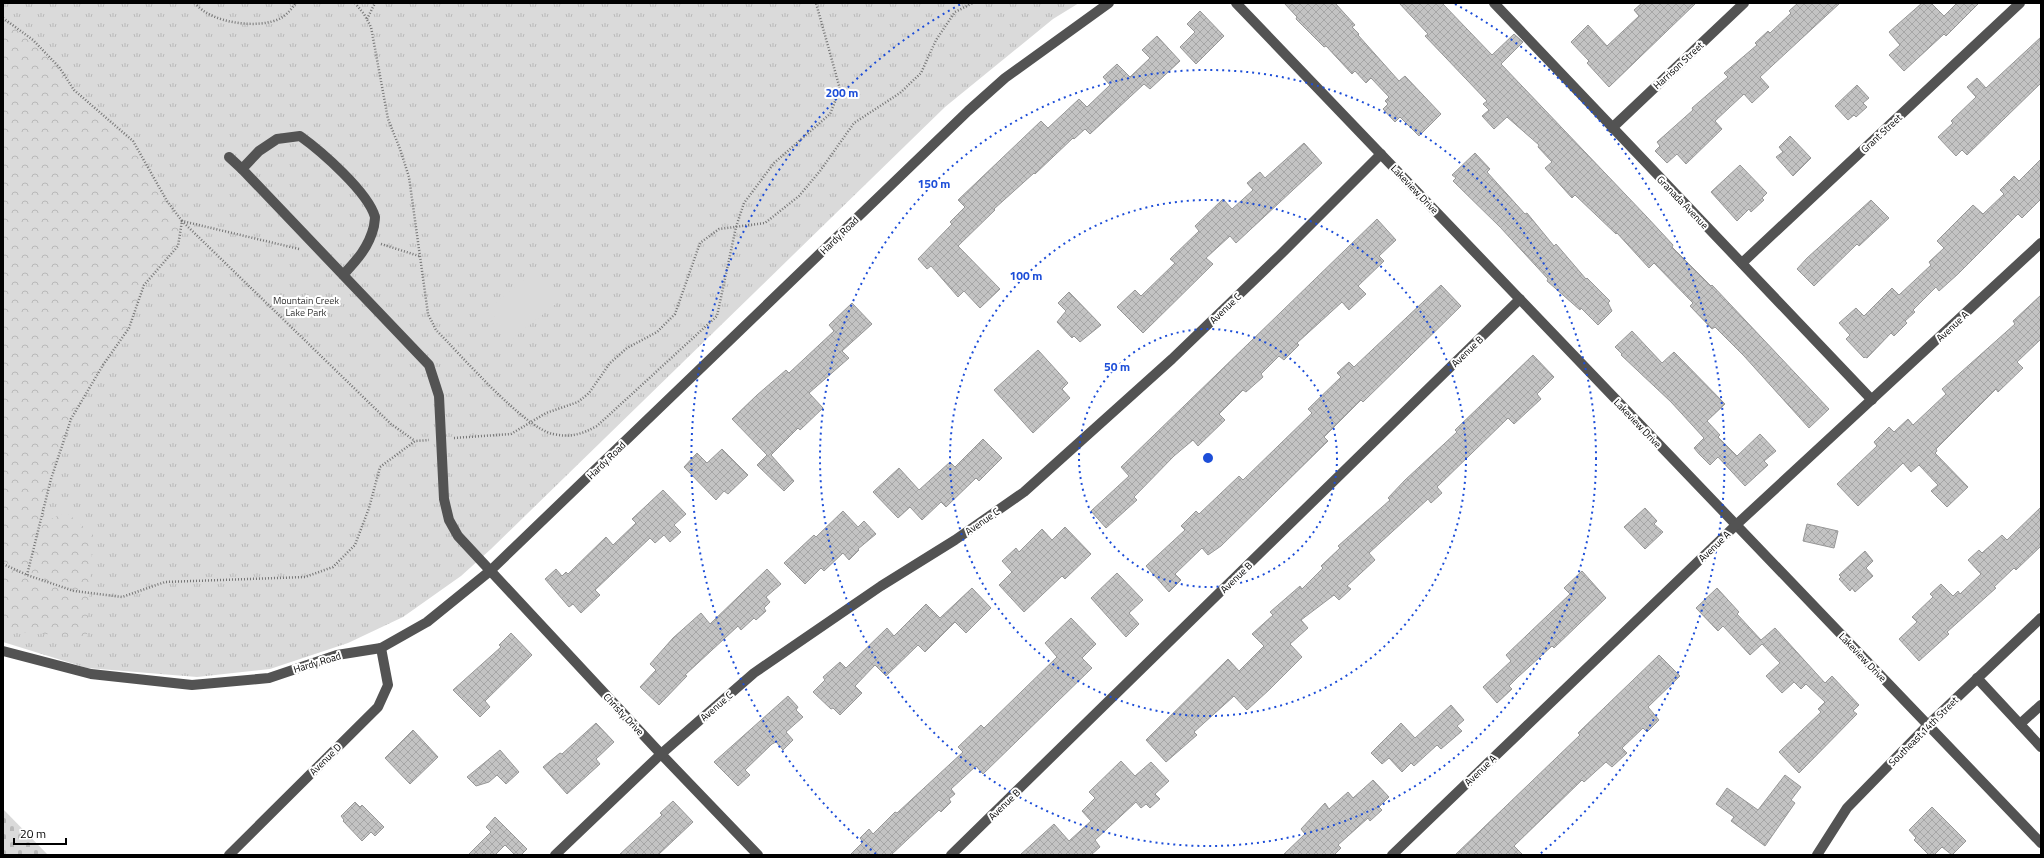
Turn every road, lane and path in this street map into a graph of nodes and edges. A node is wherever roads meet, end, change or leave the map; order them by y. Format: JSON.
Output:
{"nodes":[{"id":1,"x":195,"y":3,"type":"edge"},
{"id":2,"x":296,"y":3,"type":"edge"},
{"id":3,"x":355,"y":3,"type":"edge"},
{"id":4,"x":375,"y":3,"type":"edge"},
{"id":5,"x":816,"y":3,"type":"edge"},
{"id":6,"x":973,"y":3,"type":"edge"},
{"id":7,"x":1109,"y":3,"type":"edge"},
{"id":8,"x":1236,"y":3,"type":"edge"},
{"id":9,"x":1494,"y":3,"type":"edge"},
{"id":10,"x":1744,"y":3,"type":"edge"},
{"id":11,"x":2020,"y":3,"type":"edge"},
{"id":12,"x":3,"y":18,"type":"edge"},
{"id":13,"x":367,"y":19,"type":"junction"},
{"id":14,"x":1612,"y":128,"type":"junction"},
{"id":15,"x":1382,"y":154,"type":"junction"},
{"id":16,"x":230,"y":157,"type":"dead end"},
{"id":17,"x":242,"y":169,"type":"junction"},
{"id":18,"x":182,"y":221,"type":"junction"},
{"id":19,"x":736,"y":227,"type":"junction"},
{"id":20,"x":371,"y":240,"type":"junction"},
{"id":21,"x":2041,"y":243,"type":"edge"},
{"id":22,"x":302,"y":250,"type":"dead end"},
{"id":23,"x":419,"y":256,"type":"junction"},
{"id":24,"x":1742,"y":263,"type":"junction"},
{"id":25,"x":343,"y":275,"type":"junction"},
{"id":26,"x":1520,"y":299,"type":"junction"},
{"id":27,"x":1872,"y":400,"type":"junction"},
{"id":28,"x":529,"y":422,"type":"junction"},
{"id":29,"x":440,"y":439,"type":"junction"},
{"id":30,"x":415,"y":441,"type":"junction"},
{"id":31,"x":1736,"y":525,"type":"junction"},
{"id":32,"x":3,"y":564,"type":"edge"},
{"id":33,"x":490,"y":571,"type":"junction"},
{"id":34,"x":27,"y":575,"type":"junction"},
{"id":35,"x":2041,"y":618,"type":"edge"},
{"id":36,"x":381,"y":648,"type":"junction"},
{"id":37,"x":3,"y":651,"type":"edge"},
{"id":38,"x":1977,"y":678,"type":"junction"},
{"id":39,"x":2041,"y":705,"type":"edge"},
{"id":40,"x":2020,"y":724,"type":"junction"},
{"id":41,"x":1928,"y":725,"type":"junction"},
{"id":42,"x":2041,"y":747,"type":"edge"},
{"id":43,"x":661,"y":754,"type":"junction"},
{"id":44,"x":2041,"y":843,"type":"edge"},
{"id":45,"x":229,"y":855,"type":"edge"},
{"id":46,"x":555,"y":855,"type":"edge"},
{"id":47,"x":758,"y":855,"type":"edge"},
{"id":48,"x":952,"y":855,"type":"edge"},
{"id":49,"x":1392,"y":855,"type":"edge"},
{"id":50,"x":1818,"y":855,"type":"edge"}],
"edges":[{"from":1,"to":2,"type":"path"},
{"from":3,"to":13,"type":"path"},
{"from":4,"to":13,"type":"path"},
{"from":5,"to":19,"type":"path"},
{"from":6,"to":19,"type":"path"},
{"from":7,"to":33,"type":"street","name":"Hardy Road"},
{"from":8,"to":15,"type":"street","name":"Lakeview Drive"},
{"from":9,"to":14,"type":"street","name":"Granada Avenue"},
{"from":10,"to":14,"type":"street","name":"Harrison Street"},
{"from":11,"to":24,"type":"street","name":"Grant Street"},
{"from":12,"to":18,"type":"path"},
{"from":13,"to":23,"type":"path"},
{"from":14,"to":24,"type":"street","name":"Granada Avenue"},
{"from":15,"to":26,"type":"street","name":"Lakeview Drive"},
{"from":15,"to":43,"type":"street","name":"Avenue C"},
{"from":16,"to":17,"type":"street","name":"Christy Drive"},
{"from":17,"to":20,"type":"street"},
{"from":17,"to":25,"type":"street","name":"Christy Drive"},
{"from":18,"to":22,"type":"path"},
{"from":18,"to":30,"type":"path"},
{"from":18,"to":34,"type":"path"},
{"from":19,"to":28,"type":"path"},
{"from":19,"to":28,"type":"path"},
{"from":20,"to":23,"type":"path"},
{"from":20,"to":25,"type":"street"},
{"from":21,"to":27,"type":"street","name":"Avenue A"},
{"from":23,"to":28,"type":"path"},
{"from":24,"to":27,"type":"street","name":"Granada Avenue"},
{"from":25,"to":29,"type":"street","name":"Christy Drive"},
{"from":26,"to":31,"type":"street","name":"Lakeview Drive"},
{"from":26,"to":48,"type":"street","name":"Avenue B"},
{"from":27,"to":31,"type":"street","name":"Avenue A"},
{"from":28,"to":29,"type":"path"},
{"from":29,"to":30,"type":"path"},
{"from":29,"to":33,"type":"street","name":"Christy Drive"},
{"from":30,"to":34,"type":"path"},
{"from":31,"to":41,"type":"street","name":"Lakeview Drive"},
{"from":31,"to":49,"type":"street","name":"Avenue A"},
{"from":32,"to":34,"type":"path"},
{"from":33,"to":36,"type":"street","name":"Hardy Road"},
{"from":33,"to":43,"type":"street","name":"Christy Drive"},
{"from":35,"to":38,"type":"street","name":"Southeast 14th Street"},
{"from":36,"to":37,"type":"street","name":"Hardy Road"},
{"from":36,"to":45,"type":"street","name":"Avenue D"},
{"from":38,"to":40,"type":"street"},
{"from":38,"to":41,"type":"street","name":"Southeast 14th Street"},
{"from":39,"to":40,"type":"street"},
{"from":40,"to":42,"type":"street"},
{"from":41,"to":44,"type":"street","name":"Lakeview Drive"},
{"from":41,"to":50,"type":"street","name":"Southeast 14th Street"},
{"from":43,"to":46,"type":"street","name":"Avenue C"},
{"from":43,"to":47,"type":"street","name":"Christy Drive"}]}
